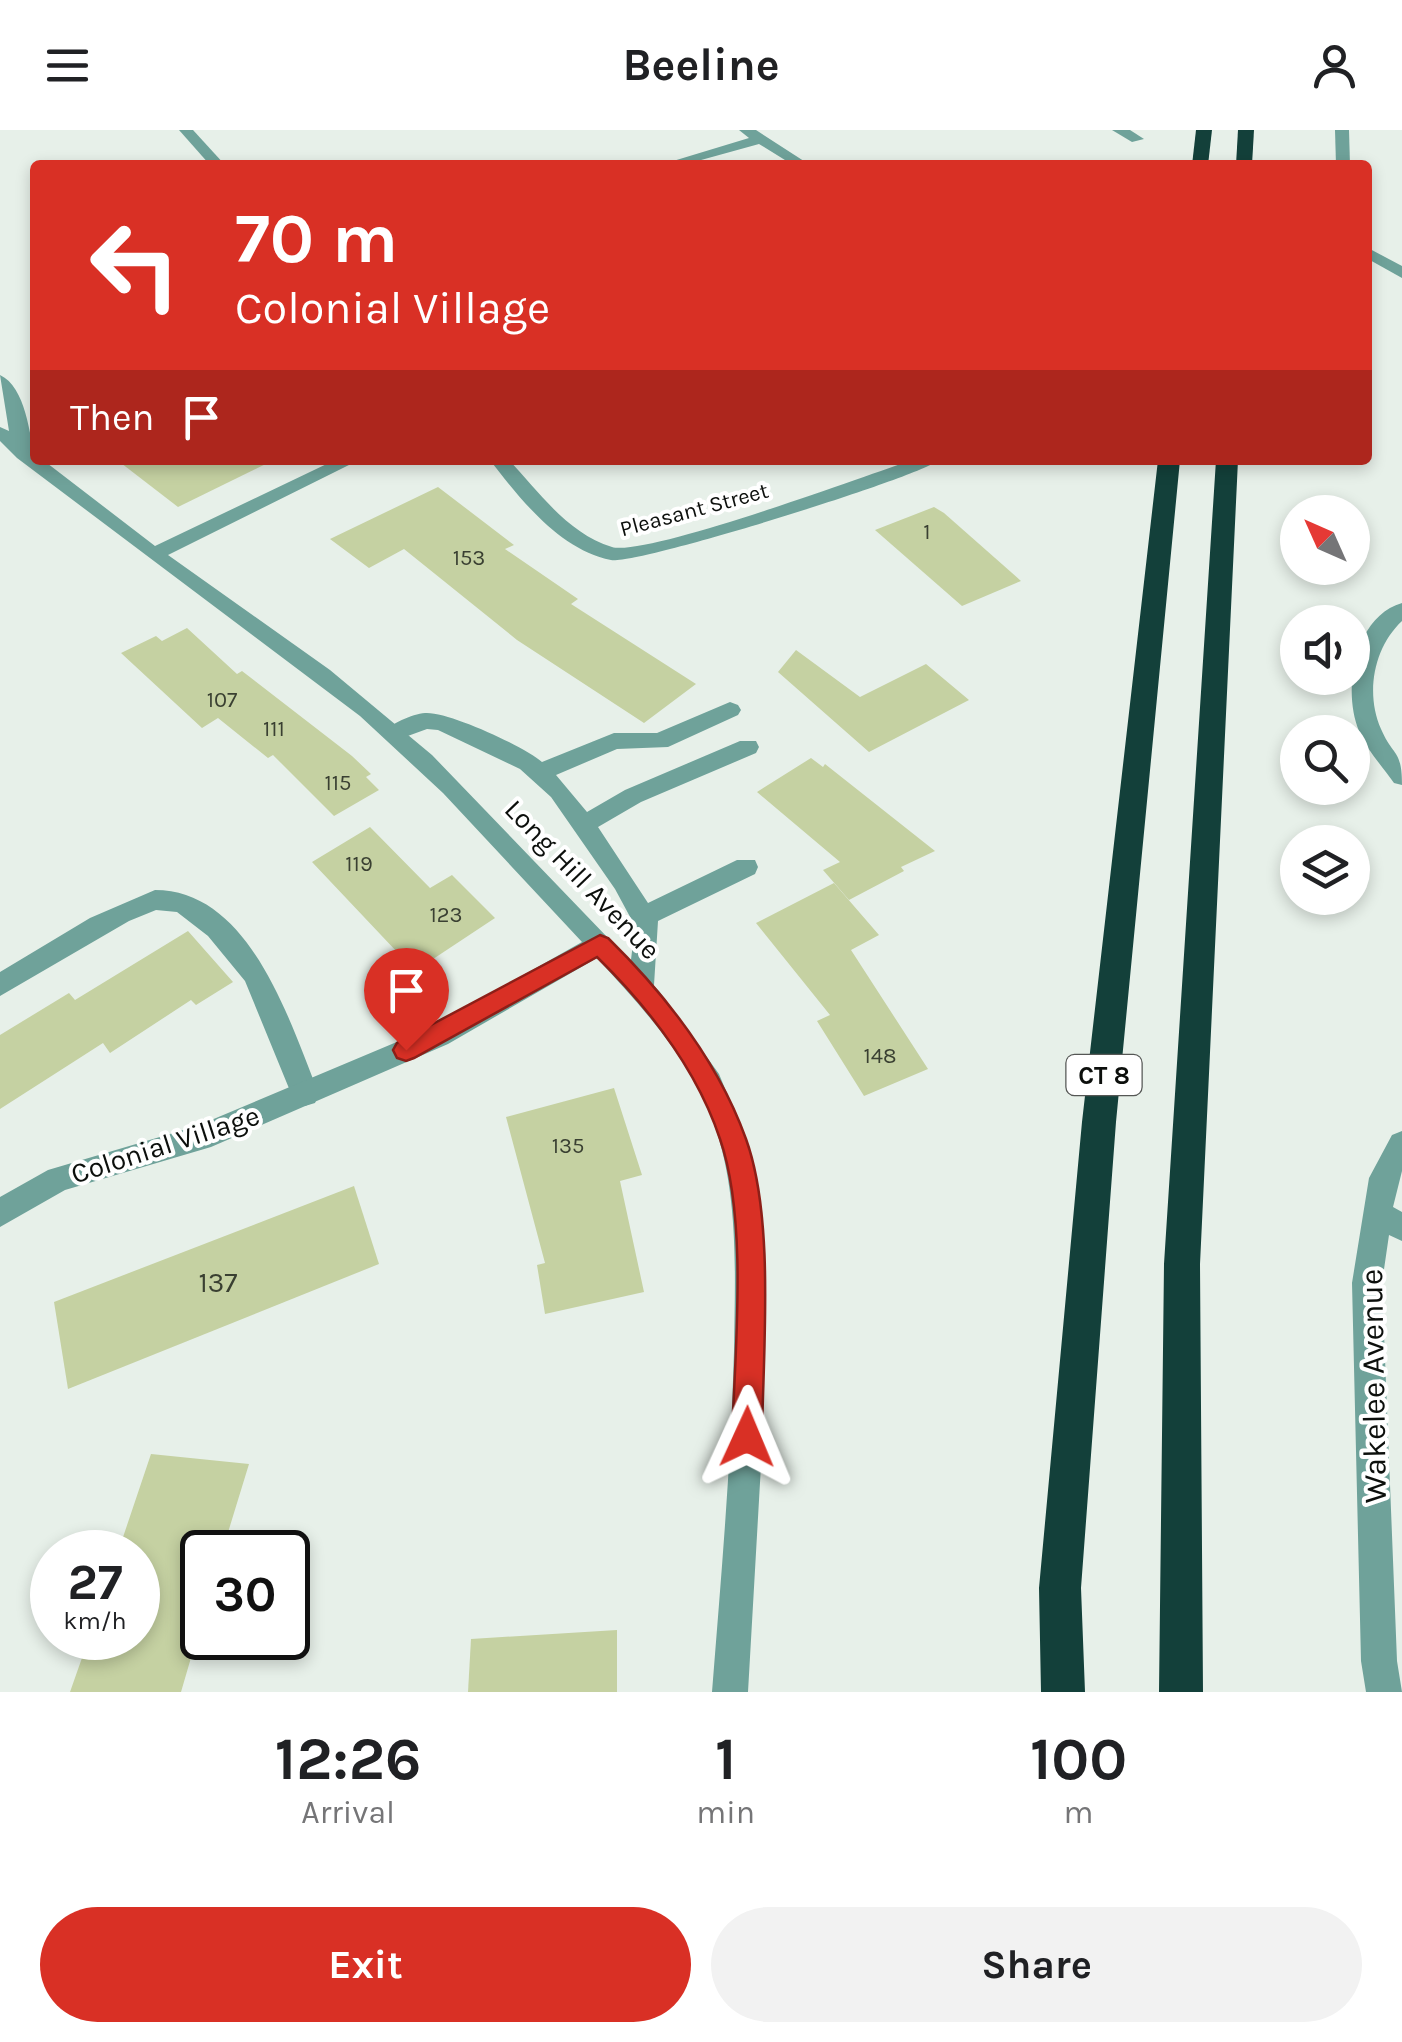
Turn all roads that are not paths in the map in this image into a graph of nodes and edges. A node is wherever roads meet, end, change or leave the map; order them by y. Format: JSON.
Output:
{"nodes":[{"id":1,"x":186,"y":130,"type":"edge"},
{"id":2,"x":746,"y":130,"type":"edge"},
{"id":3,"x":1119,"y":130,"type":"edge"},
{"id":4,"x":1204,"y":130,"type":"edge"},
{"id":5,"x":1246,"y":130,"type":"edge"},
{"id":6,"x":1342,"y":130,"type":"edge"},
{"id":7,"x":1137,"y":139,"type":"dead end"},
{"id":8,"x":760,"y":140,"type":"junction"},
{"id":9,"x":213,"y":160,"type":"edge"},
{"id":10,"x":686,"y":160,"type":"edge"},
{"id":11,"x":794,"y":160,"type":"edge"},
{"id":12,"x":1201,"y":160,"type":"edge"},
{"id":13,"x":1244,"y":160,"type":"edge"},
{"id":14,"x":1343,"y":160,"type":"edge"},
{"id":15,"x":1372,"y":255,"type":"edge"},
{"id":16,"x":1402,"y":273,"type":"edge"},
{"id":17,"x":0,"y":380,"type":"edge"},
{"id":18,"x":0,"y":432,"type":"edge"},
{"id":19,"x":24,"y":454,"type":"junction"},
{"id":20,"x":30,"y":459,"type":"edge"},
{"id":21,"x":37,"y":465,"type":"edge"},
{"id":22,"x":340,"y":465,"type":"edge"},
{"id":23,"x":503,"y":465,"type":"edge"},
{"id":24,"x":915,"y":465,"type":"edge"},
{"id":25,"x":1168,"y":465,"type":"edge"},
{"id":26,"x":1227,"y":465,"type":"edge"},
{"id":27,"x":154,"y":554,"type":"junction"},
{"id":28,"x":1402,"y":610,"type":"edge"},
{"id":29,"x":730,"y":710,"type":"dead end"},
{"id":30,"x":394,"y":734,"type":"junction"},
{"id":31,"x":748,"y":748,"type":"dead end"},
{"id":32,"x":539,"y":773,"type":"junction"},
{"id":33,"x":1402,"y":777,"type":"edge"},
{"id":34,"x":583,"y":825,"type":"junction"},
{"id":35,"x":746,"y":867,"type":"dead end"},
{"id":36,"x":643,"y":916,"type":"junction"},
{"id":37,"x":600,"y":944,"type":"junction"},
{"id":38,"x":0,"y":985,"type":"edge"},
{"id":39,"x":641,"y":985,"type":"junction"},
{"id":40,"x":305,"y":1094,"type":"junction"},
{"id":41,"x":1402,"y":1144,"type":"edge"},
{"id":42,"x":0,"y":1214,"type":"edge"},
{"id":43,"x":1390,"y":1220,"type":"edge"},
{"id":44,"x":730,"y":1692,"type":"edge"},
{"id":45,"x":1063,"y":1692,"type":"edge"},
{"id":46,"x":1181,"y":1692,"type":"edge"},
{"id":47,"x":1384,"y":1692,"type":"edge"}],
"edges":[{"from":1,"to":9,"type":"street"},
{"from":2,"to":8,"type":"street"},
{"from":3,"to":7,"type":"street"},
{"from":4,"to":12,"type":"highway"},
{"from":5,"to":13,"type":"highway"},
{"from":6,"to":14,"type":"street"},
{"from":8,"to":10,"type":"street"},
{"from":8,"to":11,"type":"street"},
{"from":15,"to":16,"type":"street"},
{"from":17,"to":19,"type":"street"},
{"from":18,"to":19,"type":"street","name":"Long Hill Avenue"},
{"from":19,"to":20,"type":"street","name":"Long Hill Avenue"},
{"from":21,"to":27,"type":"street","name":"Long Hill Avenue"},
{"from":22,"to":27,"type":"street"},
{"from":23,"to":24,"type":"street","name":"Pleasant Street"},
{"from":25,"to":45,"type":"highway","number":"CT 8"},
{"from":26,"to":46,"type":"highway"},
{"from":27,"to":30,"type":"street","name":"Long Hill Avenue"},
{"from":28,"to":33,"type":"street"},
{"from":29,"to":32,"type":"street"},
{"from":30,"to":32,"type":"street"},
{"from":30,"to":37,"type":"street","name":"Long Hill Avenue"},
{"from":31,"to":34,"type":"street"},
{"from":32,"to":34,"type":"street"},
{"from":34,"to":36,"type":"street"},
{"from":35,"to":36,"type":"street"},
{"from":36,"to":39,"type":"street"},
{"from":37,"to":39,"type":"street","name":"Long Hill Avenue"},
{"from":37,"to":40,"type":"street","name":"Colonial Village"},
{"from":38,"to":40,"type":"street"},
{"from":39,"to":44,"type":"street","name":"Long Hill Avenue"},
{"from":40,"to":42,"type":"street","name":"Colonial Village"},
{"from":41,"to":43,"type":"street","name":"Wakelee Avenue"},
{"from":43,"to":47,"type":"street","name":"Wakelee Avenue"}]}
